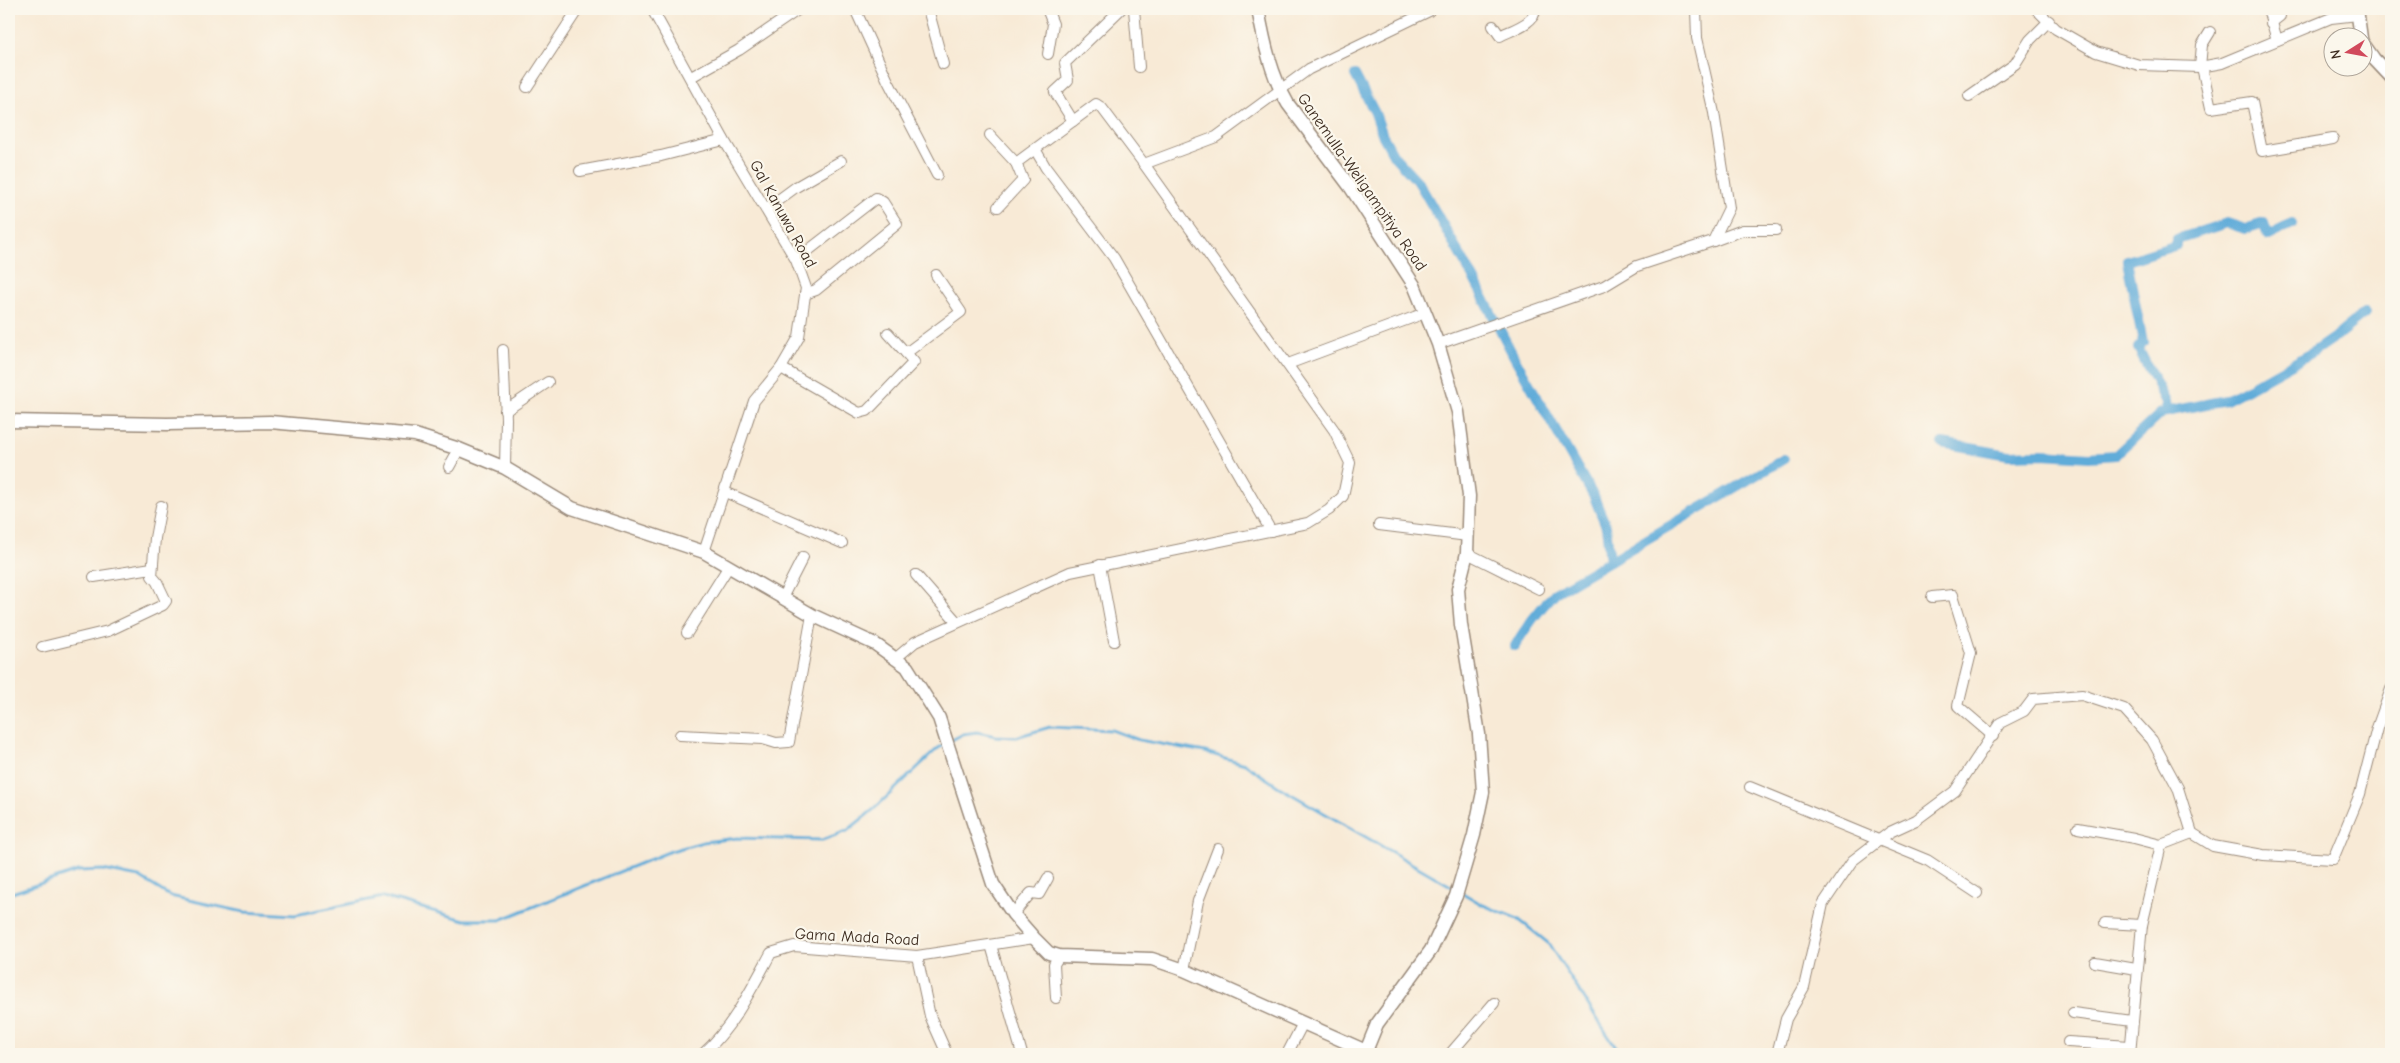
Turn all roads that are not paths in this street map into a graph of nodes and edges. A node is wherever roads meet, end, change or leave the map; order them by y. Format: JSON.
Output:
{"nodes":[{"id":1,"x":578,"y":9,"type":"edge"},
{"id":2,"x":652,"y":9,"type":"edge"},
{"id":3,"x":799,"y":9,"type":"edge"},
{"id":4,"x":855,"y":9,"type":"edge"},
{"id":5,"x":928,"y":9,"type":"edge"},
{"id":6,"x":1047,"y":9,"type":"edge"},
{"id":7,"x":1121,"y":9,"type":"edge"},
{"id":8,"x":1134,"y":9,"type":"edge"},
{"id":9,"x":1258,"y":9,"type":"edge"},
{"id":10,"x":1535,"y":9,"type":"edge"},
{"id":11,"x":1696,"y":9,"type":"edge"},
{"id":12,"x":2036,"y":9,"type":"edge"},
{"id":13,"x":2268,"y":9,"type":"edge"},
{"id":14,"x":2280,"y":9,"type":"edge"},
{"id":15,"x":1429,"y":11,"type":"dead end"},
{"id":16,"x":2357,"y":12,"type":"edge"},
{"id":17,"x":2049,"y":21,"type":"junction"},
{"id":18,"x":2271,"y":23,"type":"junction"},
{"id":19,"x":1493,"y":26,"type":"dead end"},
{"id":20,"x":2359,"y":28,"type":"edge"},
{"id":21,"x":2210,"y":32,"type":"dead end"},
{"id":22,"x":2276,"y":40,"type":"junction"},
{"id":23,"x":1048,"y":54,"type":"dead end"},
{"id":24,"x":2372,"y":56,"type":"edge"},
{"id":25,"x":943,"y":64,"type":"dead end"},
{"id":26,"x":1139,"y":67,"type":"dead end"},
{"id":27,"x":2201,"y":67,"type":"junction"},
{"id":28,"x":690,"y":77,"type":"junction"},
{"id":29,"x":2391,"y":77,"type":"edge"},
{"id":30,"x":527,"y":87,"type":"dead end"},
{"id":31,"x":1280,"y":91,"type":"junction"},
{"id":32,"x":1968,"y":96,"type":"dead end"},
{"id":33,"x":1073,"y":121,"type":"junction"},
{"id":34,"x":990,"y":135,"type":"dead end"},
{"id":35,"x":2333,"y":139,"type":"dead end"},
{"id":36,"x":724,"y":140,"type":"junction"},
{"id":37,"x":1035,"y":149,"type":"junction"},
{"id":38,"x":841,"y":161,"type":"dead end"},
{"id":39,"x":1016,"y":164,"type":"junction"},
{"id":40,"x":1144,"y":164,"type":"junction"},
{"id":41,"x":580,"y":171,"type":"dead end"},
{"id":42,"x":937,"y":175,"type":"dead end"},
{"id":43,"x":998,"y":206,"type":"dead end"},
{"id":44,"x":766,"y":209,"type":"junction"},
{"id":45,"x":1776,"y":230,"type":"dead end"},
{"id":46,"x":1713,"y":241,"type":"junction"},
{"id":47,"x":796,"y":260,"type":"junction"},
{"id":48,"x":936,"y":275,"type":"dead end"},
{"id":49,"x":806,"y":294,"type":"junction"},
{"id":50,"x":1425,"y":313,"type":"junction"},
{"id":51,"x":888,"y":333,"type":"dead end"},
{"id":52,"x":1438,"y":344,"type":"junction"},
{"id":53,"x":503,"y":350,"type":"dead end"},
{"id":54,"x":906,"y":353,"type":"junction"},
{"id":55,"x":1288,"y":364,"type":"junction"},
{"id":56,"x":781,"y":368,"type":"junction"},
{"id":57,"x":548,"y":382,"type":"dead end"},
{"id":58,"x":505,"y":411,"type":"junction"},
{"id":59,"x":9,"y":421,"type":"edge"},
{"id":60,"x":459,"y":449,"type":"junction"},
{"id":61,"x":449,"y":467,"type":"dead end"},
{"id":62,"x":505,"y":468,"type":"junction"},
{"id":63,"x":725,"y":492,"type":"junction"},
{"id":64,"x":161,"y":506,"type":"dead end"},
{"id":65,"x":1379,"y":526,"type":"dead end"},
{"id":66,"x":1271,"y":531,"type":"junction"},
{"id":67,"x":1468,"y":536,"type":"junction"},
{"id":68,"x":842,"y":543,"type":"dead end"},
{"id":69,"x":704,"y":552,"type":"junction"},
{"id":70,"x":1467,"y":553,"type":"junction"},
{"id":71,"x":803,"y":557,"type":"dead end"},
{"id":72,"x":1100,"y":565,"type":"junction"},
{"id":73,"x":729,"y":566,"type":"junction"},
{"id":74,"x":152,"y":568,"type":"junction"},
{"id":75,"x":916,"y":575,"type":"dead end"},
{"id":76,"x":94,"y":576,"type":"dead end"},
{"id":77,"x":1539,"y":589,"type":"dead end"},
{"id":78,"x":1932,"y":597,"type":"dead end"},
{"id":79,"x":782,"y":598,"type":"junction"},
{"id":80,"x":812,"y":616,"type":"junction"},
{"id":81,"x":958,"y":622,"type":"junction"},
{"id":82,"x":687,"y":633,"type":"dead end"},
{"id":83,"x":1114,"y":640,"type":"dead end"},
{"id":84,"x":42,"y":647,"type":"dead end"},
{"id":85,"x":894,"y":659,"type":"junction"},
{"id":86,"x":2391,"y":689,"type":"edge"},
{"id":87,"x":680,"y":735,"type":"dead end"},
{"id":88,"x":1993,"y":736,"type":"junction"},
{"id":89,"x":1750,"y":787,"type":"dead end"},
{"id":90,"x":2078,"y":828,"type":"dead end"},
{"id":91,"x":2192,"y":834,"type":"junction"},
{"id":92,"x":1881,"y":840,"type":"junction"},
{"id":93,"x":2161,"y":845,"type":"junction"},
{"id":94,"x":1218,"y":849,"type":"dead end"},
{"id":95,"x":1048,"y":878,"type":"dead end"},
{"id":96,"x":1976,"y":893,"type":"dead end"},
{"id":97,"x":1013,"y":914,"type":"junction"},
{"id":98,"x":2106,"y":923,"type":"dead end"},
{"id":99,"x":2142,"y":925,"type":"junction"},
{"id":100,"x":1034,"y":938,"type":"junction"},
{"id":101,"x":991,"y":945,"type":"junction"},
{"id":102,"x":917,"y":956,"type":"junction"},
{"id":103,"x":1059,"y":956,"type":"junction"},
{"id":104,"x":2095,"y":962,"type":"dead end"},
{"id":105,"x":2136,"y":969,"type":"junction"},
{"id":106,"x":1184,"y":970,"type":"junction"},
{"id":107,"x":1056,"y":998,"type":"dead end"},
{"id":108,"x":1494,"y":1003,"type":"dead end"},
{"id":109,"x":2073,"y":1013,"type":"dead end"},
{"id":110,"x":2132,"y":1021,"type":"junction"},
{"id":111,"x":1303,"y":1023,"type":"junction"},
{"id":112,"x":2068,"y":1042,"type":"dead end"},
{"id":113,"x":2130,"y":1050,"type":"edge"},
{"id":114,"x":1368,"y":1053,"type":"edge"},
{"id":115,"x":704,"y":1054,"type":"edge"},
{"id":116,"x":947,"y":1054,"type":"edge"},
{"id":117,"x":1022,"y":1054,"type":"edge"},
{"id":118,"x":1287,"y":1054,"type":"edge"},
{"id":119,"x":1450,"y":1054,"type":"edge"},
{"id":120,"x":1777,"y":1054,"type":"edge"}],
"edges":[{"from":1,"to":30,"type":"street"},
{"from":2,"to":28,"type":"street","name":"Gal Kanuwa Road"},
{"from":3,"to":28,"type":"street"},
{"from":4,"to":42,"type":"street"},
{"from":5,"to":25,"type":"street"},
{"from":6,"to":23,"type":"street"},
{"from":7,"to":33,"type":"street"},
{"from":8,"to":26,"type":"street"},
{"from":9,"to":31,"type":"street","name":"Ganemulla-Weligampitiya Road"},
{"from":10,"to":19,"type":"street"},
{"from":11,"to":46,"type":"street"},
{"from":12,"to":17,"type":"street"},
{"from":13,"to":18,"type":"street"},
{"from":14,"to":18,"type":"street"},
{"from":15,"to":31,"type":"street"},
{"from":16,"to":20,"type":"street"},
{"from":16,"to":22,"type":"street"},
{"from":17,"to":27,"type":"street"},
{"from":17,"to":32,"type":"street"},
{"from":18,"to":22,"type":"street"},
{"from":21,"to":27,"type":"street"},
{"from":22,"to":27,"type":"street"},
{"from":24,"to":29,"type":"street"},
{"from":27,"to":35,"type":"street"},
{"from":28,"to":36,"type":"street","name":"Gal Kanuwa Road"},
{"from":31,"to":40,"type":"street"},
{"from":31,"to":50,"type":"street","name":"Ganemulla-Weligampitiya Road"},
{"from":33,"to":37,"type":"street"},
{"from":33,"to":40,"type":"street"},
{"from":34,"to":39,"type":"street"},
{"from":36,"to":41,"type":"street"},
{"from":36,"to":44,"type":"street","name":"Gal Kanuwa Road"},
{"from":37,"to":39,"type":"street"},
{"from":37,"to":66,"type":"street"},
{"from":38,"to":44,"type":"street"},
{"from":39,"to":43,"type":"street"},
{"from":40,"to":55,"type":"street"},
{"from":44,"to":47,"type":"street","name":"Gal Kanuwa Road"},
{"from":45,"to":46,"type":"street"},
{"from":46,"to":52,"type":"street"},
{"from":47,"to":49,"type":"street","name":"Gal Kanuwa Road"},
{"from":47,"to":49,"type":"street"},
{"from":48,"to":54,"type":"street"},
{"from":49,"to":56,"type":"street","name":"Gal Kanuwa Road"},
{"from":50,"to":52,"type":"street","name":"Ganemulla-Weligampitiya Road"},
{"from":50,"to":55,"type":"street"},
{"from":51,"to":54,"type":"street"},
{"from":52,"to":67,"type":"street","name":"Ganemulla-Weligampitiya Road"},
{"from":53,"to":58,"type":"street"},
{"from":54,"to":56,"type":"street"},
{"from":55,"to":66,"type":"street"},
{"from":56,"to":63,"type":"street","name":"Gal Kanuwa Road"},
{"from":57,"to":58,"type":"street"},
{"from":58,"to":62,"type":"street"},
{"from":59,"to":60,"type":"street"},
{"from":60,"to":61,"type":"street"},
{"from":60,"to":62,"type":"street"},
{"from":62,"to":69,"type":"street"},
{"from":63,"to":68,"type":"street"},
{"from":63,"to":69,"type":"street","name":"Gal Kanuwa Road"},
{"from":64,"to":74,"type":"street"},
{"from":65,"to":67,"type":"street"},
{"from":66,"to":72,"type":"street"},
{"from":67,"to":70,"type":"street","name":"Ganemulla-Weligampitiya Road"},
{"from":69,"to":73,"type":"street"},
{"from":70,"to":77,"type":"street"},
{"from":70,"to":114,"type":"street","name":"Ganemulla-Weligampitiya Road"},
{"from":71,"to":79,"type":"street"},
{"from":72,"to":81,"type":"street"},
{"from":72,"to":83,"type":"street"},
{"from":73,"to":79,"type":"street"},
{"from":73,"to":82,"type":"street"},
{"from":74,"to":76,"type":"street"},
{"from":74,"to":84,"type":"street"},
{"from":75,"to":81,"type":"street"},
{"from":78,"to":88,"type":"street"},
{"from":79,"to":80,"type":"street"},
{"from":80,"to":85,"type":"street"},
{"from":80,"to":87,"type":"street"},
{"from":81,"to":85,"type":"street"},
{"from":85,"to":97,"type":"street"},
{"from":86,"to":91,"type":"street"},
{"from":88,"to":91,"type":"street"},
{"from":88,"to":92,"type":"street"},
{"from":89,"to":92,"type":"street"},
{"from":90,"to":93,"type":"street"},
{"from":91,"to":93,"type":"street"},
{"from":92,"to":96,"type":"street"},
{"from":92,"to":120,"type":"street"},
{"from":93,"to":99,"type":"street"},
{"from":94,"to":106,"type":"street"},
{"from":95,"to":97,"type":"street"},
{"from":97,"to":100,"type":"street"},
{"from":98,"to":99,"type":"street"},
{"from":99,"to":105,"type":"street"},
{"from":100,"to":101,"type":"street","name":"Gama Mada Road"},
{"from":100,"to":103,"type":"street"},
{"from":101,"to":102,"type":"street","name":"Gama Mada Road"},
{"from":101,"to":117,"type":"street"},
{"from":102,"to":115,"type":"street","name":"Gama Mada Road"},
{"from":102,"to":116,"type":"street"},
{"from":103,"to":106,"type":"street"},
{"from":103,"to":107,"type":"street"},
{"from":104,"to":105,"type":"street"},
{"from":105,"to":110,"type":"street"},
{"from":106,"to":111,"type":"street"},
{"from":108,"to":119,"type":"street"},
{"from":109,"to":110,"type":"street"},
{"from":110,"to":113,"type":"street"},
{"from":111,"to":114,"type":"street"},
{"from":111,"to":118,"type":"street"},
{"from":112,"to":113,"type":"street"}]}
